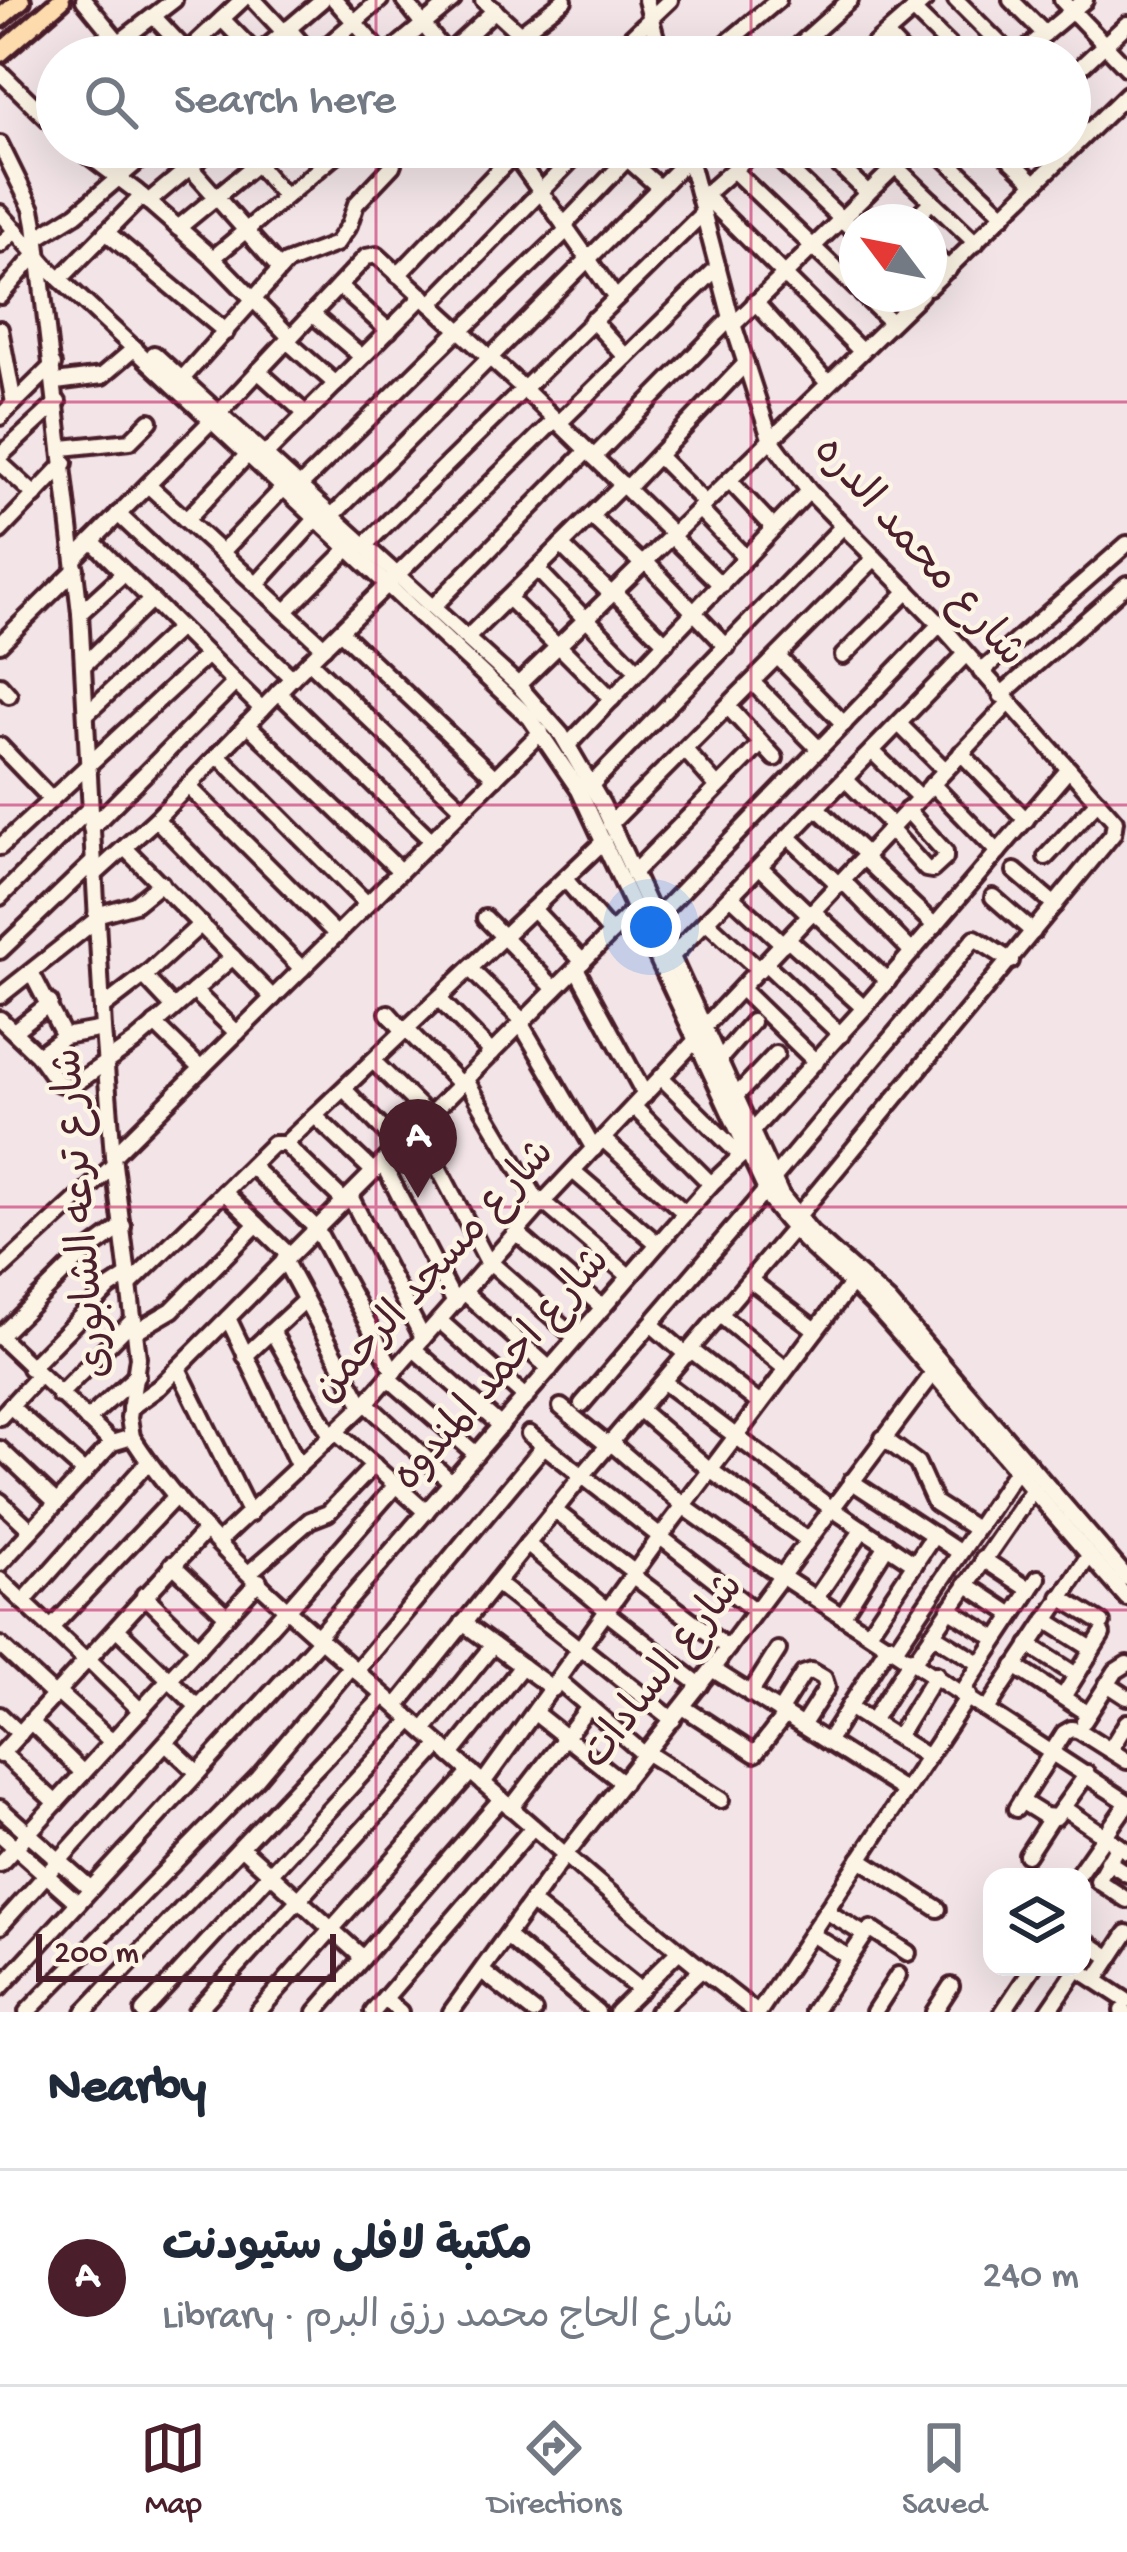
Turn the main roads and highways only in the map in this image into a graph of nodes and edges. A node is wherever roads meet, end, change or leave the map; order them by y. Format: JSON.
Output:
{"nodes":[{"id":1,"x":61,"y":0,"type":"edge"},
{"id":2,"x":16,"y":1,"type":"edge"},
{"id":3,"x":0,"y":18,"type":"edge"},
{"id":4,"x":0,"y":53,"type":"edge"}],
"edges":[{"from":1,"to":4,"type":"main road"},
{"from":2,"to":3,"type":"main road"}]}
